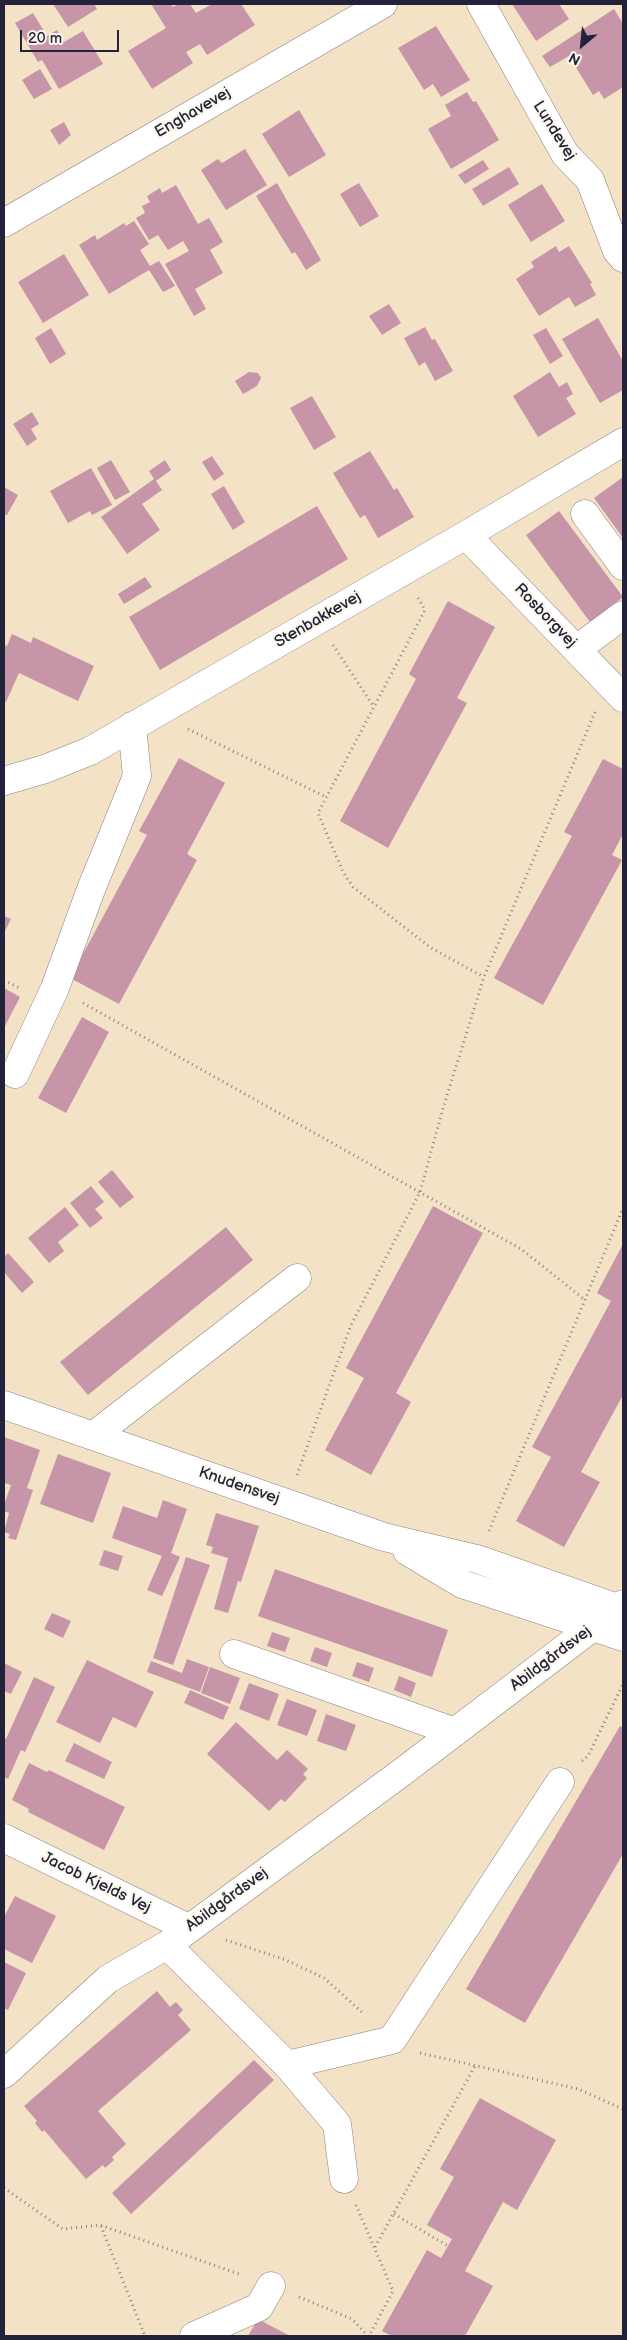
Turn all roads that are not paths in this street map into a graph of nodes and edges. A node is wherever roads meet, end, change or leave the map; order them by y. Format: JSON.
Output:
{"nodes":[{"id":1,"x":384,"y":4,"type":"edge"},
{"id":2,"x":481,"y":4,"type":"edge"},
{"id":3,"x":4,"y":223,"type":"edge"},
{"id":4,"x":623,"y":258,"type":"edge"},
{"id":5,"x":623,"y":442,"type":"edge"},
{"id":6,"x":585,"y":514,"type":"dead end"},
{"id":7,"x":466,"y":535,"type":"junction"},
{"id":8,"x":623,"y":566,"type":"edge"},
{"id":9,"x":623,"y":615,"type":"edge"},
{"id":10,"x":577,"y":649,"type":"junction"},
{"id":11,"x":616,"y":690,"type":"edge"},
{"id":12,"x":144,"y":720,"type":"junction"},
{"id":13,"x":4,"y":781,"type":"edge"},
{"id":14,"x":15,"y":1074,"type":"dead end"},
{"id":15,"x":297,"y":1278,"type":"dead end"},
{"id":16,"x":4,"y":1405,"type":"edge"},
{"id":17,"x":93,"y":1436,"type":"junction"},
{"id":18,"x":384,"y":1537,"type":"junction"},
{"id":19,"x":621,"y":1607,"type":"edge"},
{"id":20,"x":593,"y":1626,"type":"junction"},
{"id":21,"x":623,"y":1637,"type":"edge"},
{"id":22,"x":234,"y":1654,"type":"dead end"},
{"id":23,"x":456,"y":1732,"type":"junction"},
{"id":24,"x":560,"y":1782,"type":"road end"},
{"id":25,"x":4,"y":1838,"type":"edge"},
{"id":26,"x":188,"y":1928,"type":"junction"},
{"id":27,"x":167,"y":1945,"type":"junction"},
{"id":28,"x":287,"y":2065,"type":"junction"},
{"id":29,"x":4,"y":2074,"type":"edge"},
{"id":30,"x":344,"y":2180,"type":"road end"},
{"id":31,"x":271,"y":2286,"type":"road end"},
{"id":32,"x":194,"y":2336,"type":"edge"}],
"edges":[{"from":1,"to":3,"type":"street","name":"Enghavevej"},
{"from":2,"to":4,"type":"street","name":"Lundevej"},
{"from":5,"to":7,"type":"street","name":"Stenbakkevej"},
{"from":6,"to":8,"type":"street"},
{"from":7,"to":10,"type":"street","name":"Rosborgvej"},
{"from":7,"to":12,"type":"street","name":"Stenbakkevej"},
{"from":9,"to":10,"type":"street"},
{"from":10,"to":11,"type":"street","name":"Rosborgvej"},
{"from":12,"to":13,"type":"street","name":"Stenbakkevej"},
{"from":12,"to":14,"type":"street"},
{"from":15,"to":17,"type":"street"},
{"from":16,"to":17,"type":"street","name":"Knudensvej"},
{"from":17,"to":18,"type":"street","name":"Knudensvej"},
{"from":18,"to":19,"type":"street","name":"Knudensvej"},
{"from":18,"to":20,"type":"street","name":"Knudensvej"},
{"from":19,"to":20,"type":"street","name":"Abildgårdsvej"},
{"from":20,"to":21,"type":"street","name":"Knudensvej"},
{"from":20,"to":23,"type":"street","name":"Abildgårdsvej"},
{"from":22,"to":23,"type":"street"},
{"from":23,"to":26,"type":"street","name":"Abildgårdsvej"},
{"from":24,"to":28,"type":"street"},
{"from":25,"to":26,"type":"street","name":"Jacob Kjelds Vej"},
{"from":26,"to":27,"type":"street","name":"Abildgårdsvej"},
{"from":27,"to":28,"type":"street"},
{"from":27,"to":29,"type":"street","name":"Abildgårdsvej"},
{"from":28,"to":30,"type":"street"},
{"from":31,"to":32,"type":"street"}]}
